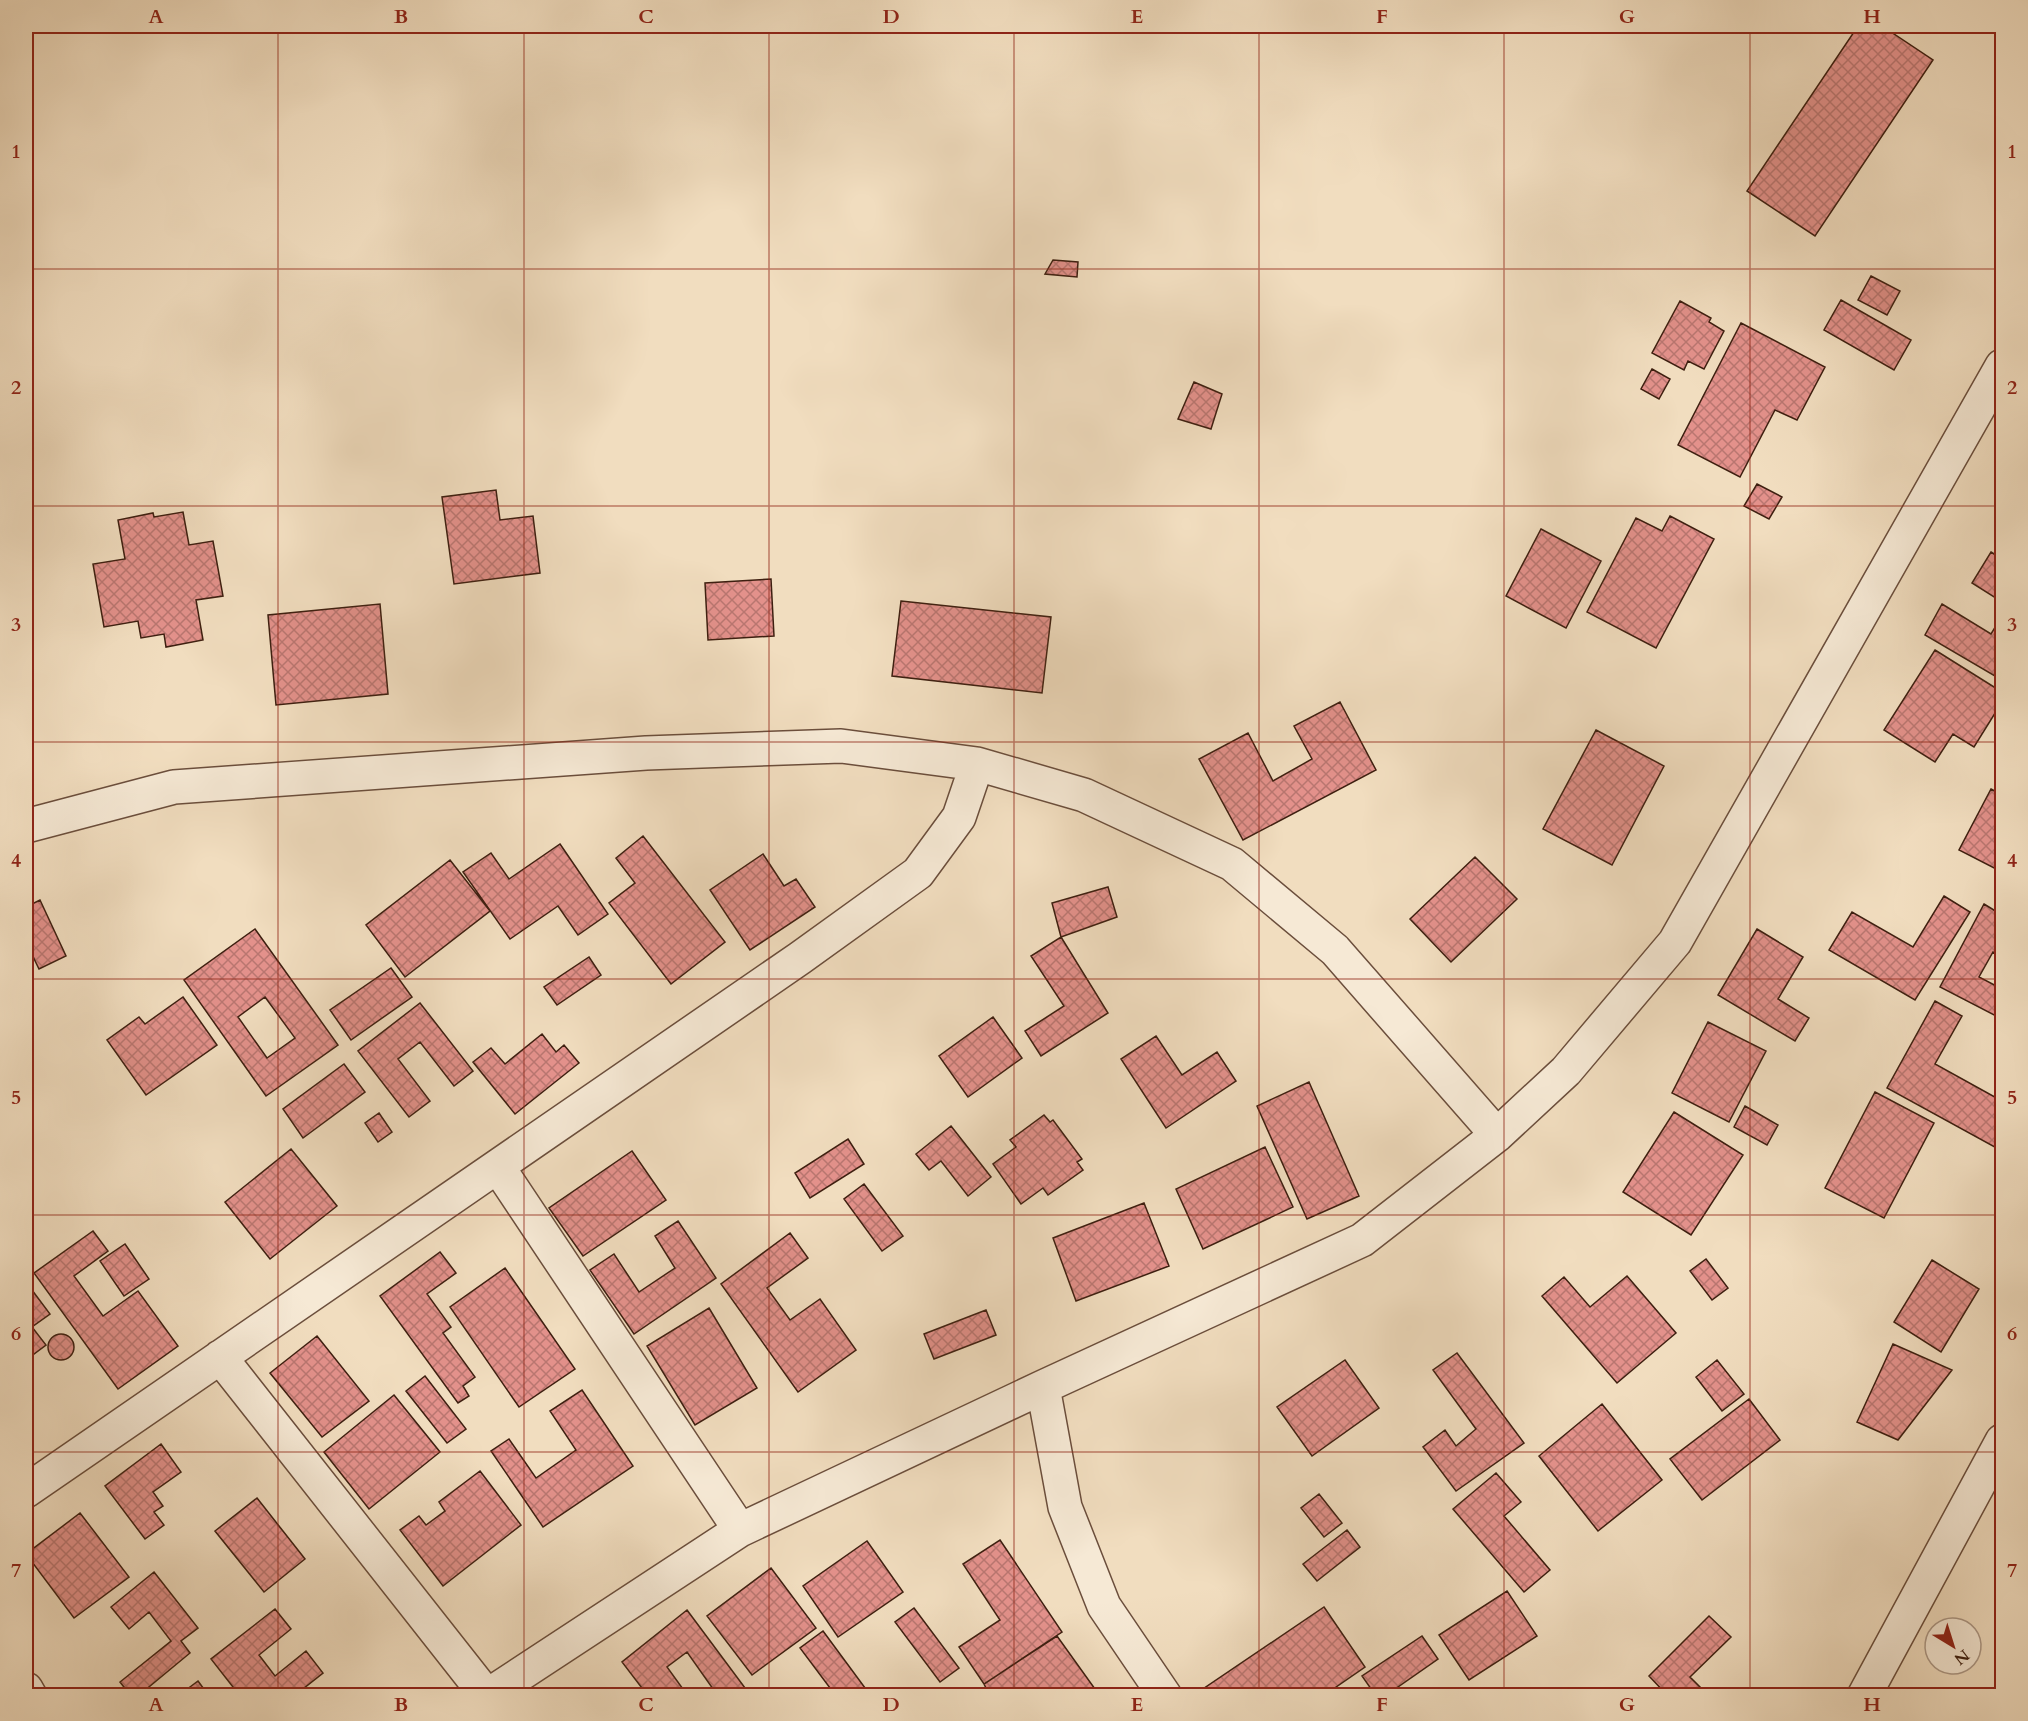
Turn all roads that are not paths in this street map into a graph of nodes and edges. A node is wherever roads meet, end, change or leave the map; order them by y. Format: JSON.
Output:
{"nodes":[{"id":1,"x":2002,"y":366,"type":"edge"},
{"id":2,"x":976,"y":764,"type":"junction"},
{"id":3,"x":26,"y":826,"type":"edge"},
{"id":4,"x":1497,"y":1134,"type":"junction"},
{"id":5,"x":498,"y":1167,"type":"junction"},
{"id":6,"x":220,"y":1357,"type":"junction"},
{"id":7,"x":1043,"y":1387,"type":"junction"},
{"id":8,"x":2002,"y":1441,"type":"edge"},
{"id":9,"x":26,"y":1491,"type":"edge"},
{"id":10,"x":740,"y":1530,"type":"junction"},
{"id":11,"x":26,"y":1689,"type":"edge"},
{"id":12,"x":30,"y":1695,"type":"edge"},
{"id":13,"x":487,"y":1695,"type":"edge"},
{"id":14,"x":1165,"y":1695,"type":"edge"},
{"id":15,"x":1864,"y":1695,"type":"edge"}],
"edges":[{"from":1,"to":4,"type":"street"},
{"from":2,"to":3,"type":"street"},
{"from":2,"to":4,"type":"street"},
{"from":2,"to":5,"type":"street"},
{"from":4,"to":7,"type":"street"},
{"from":5,"to":6,"type":"street"},
{"from":5,"to":10,"type":"street"},
{"from":6,"to":9,"type":"street"},
{"from":6,"to":13,"type":"street"},
{"from":7,"to":10,"type":"street"},
{"from":7,"to":14,"type":"street"},
{"from":8,"to":15,"type":"street"},
{"from":10,"to":13,"type":"street"},
{"from":11,"to":12,"type":"street"}]}
